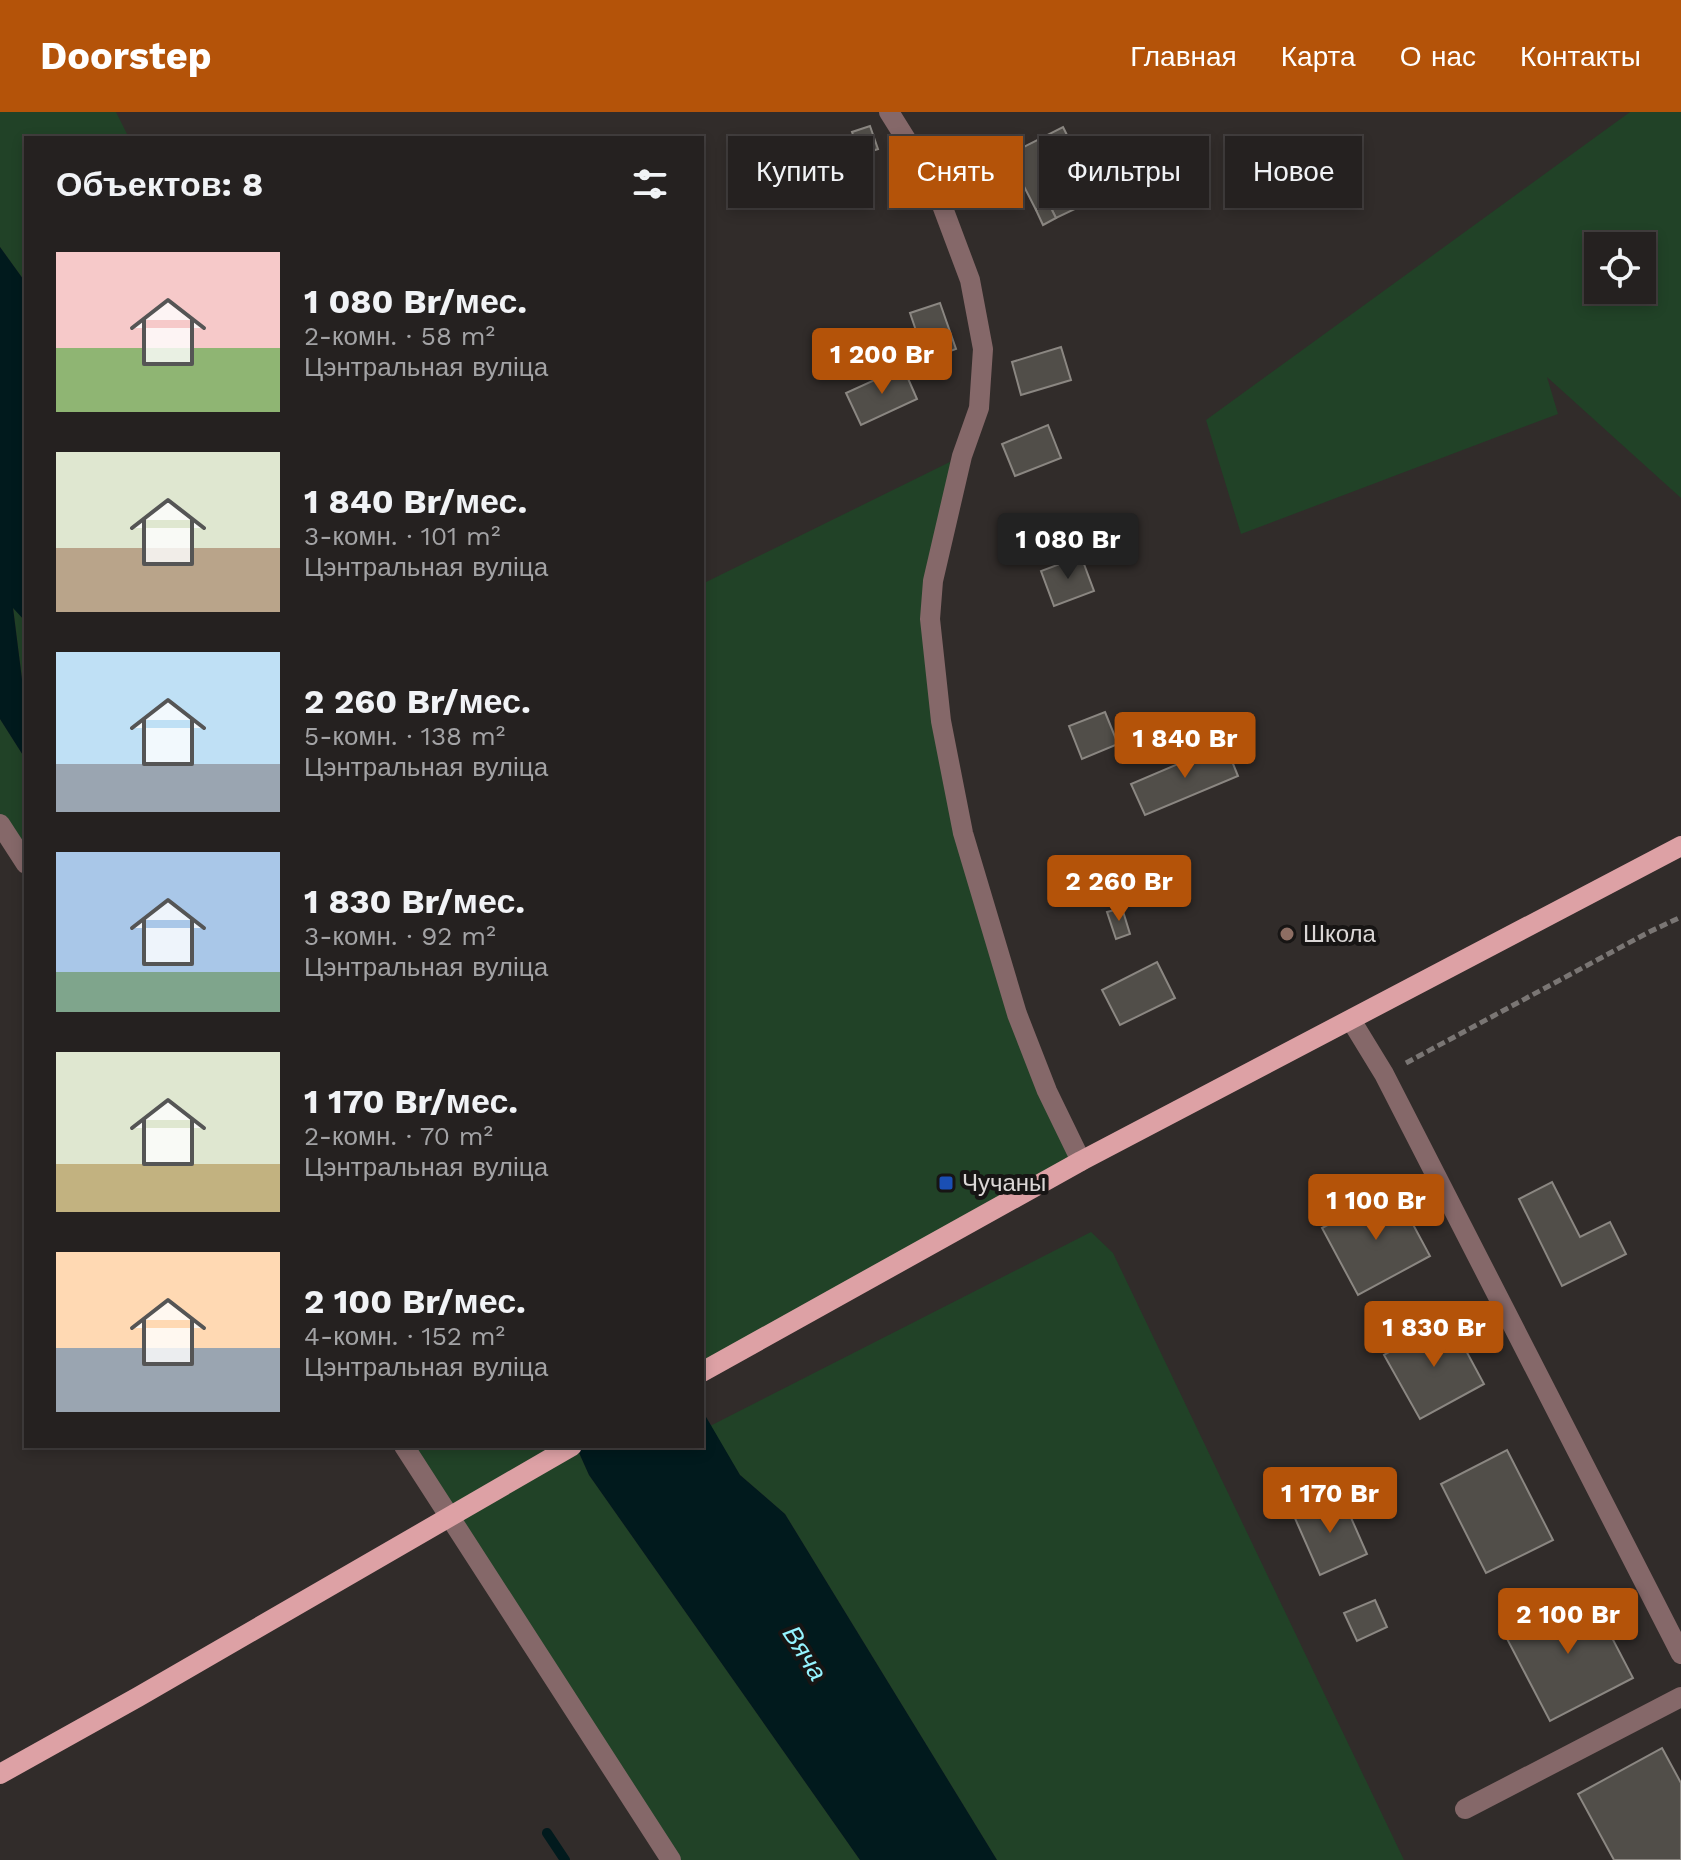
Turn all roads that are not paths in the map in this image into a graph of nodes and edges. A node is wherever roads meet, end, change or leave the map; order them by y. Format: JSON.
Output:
{"nodes":[{"id":1,"x":889,"y":112,"type":"edge"},
{"id":2,"x":0,"y":824,"type":"edge"},
{"id":3,"x":1681,"y":846,"type":"edge"},
{"id":4,"x":24,"y":861,"type":"edge"},
{"id":5,"x":1351,"y":1020,"type":"junction"},
{"id":6,"x":1081,"y":1161,"type":"junction"},
{"id":7,"x":704,"y":1371,"type":"edge"},
{"id":8,"x":405,"y":1448,"type":"edge"},
{"id":9,"x":568,"y":1448,"type":"edge"},
{"id":10,"x":450,"y":1516,"type":"junction"},
{"id":11,"x":1681,"y":1654,"type":"edge"},
{"id":12,"x":1681,"y":1697,"type":"edge"},
{"id":13,"x":0,"y":1774,"type":"edge"},
{"id":14,"x":1465,"y":1809,"type":"dead end"},
{"id":15,"x":671,"y":1860,"type":"edge"}],
"edges":[{"from":1,"to":6,"type":"street"},
{"from":2,"to":4,"type":"street"},
{"from":3,"to":5,"type":"main road"},
{"from":5,"to":6,"type":"main road"},
{"from":5,"to":11,"type":"street"},
{"from":6,"to":7,"type":"main road"},
{"from":8,"to":10,"type":"street"},
{"from":9,"to":10,"type":"main road"},
{"from":10,"to":13,"type":"main road"},
{"from":10,"to":15,"type":"street"},
{"from":12,"to":14,"type":"street"}]}
